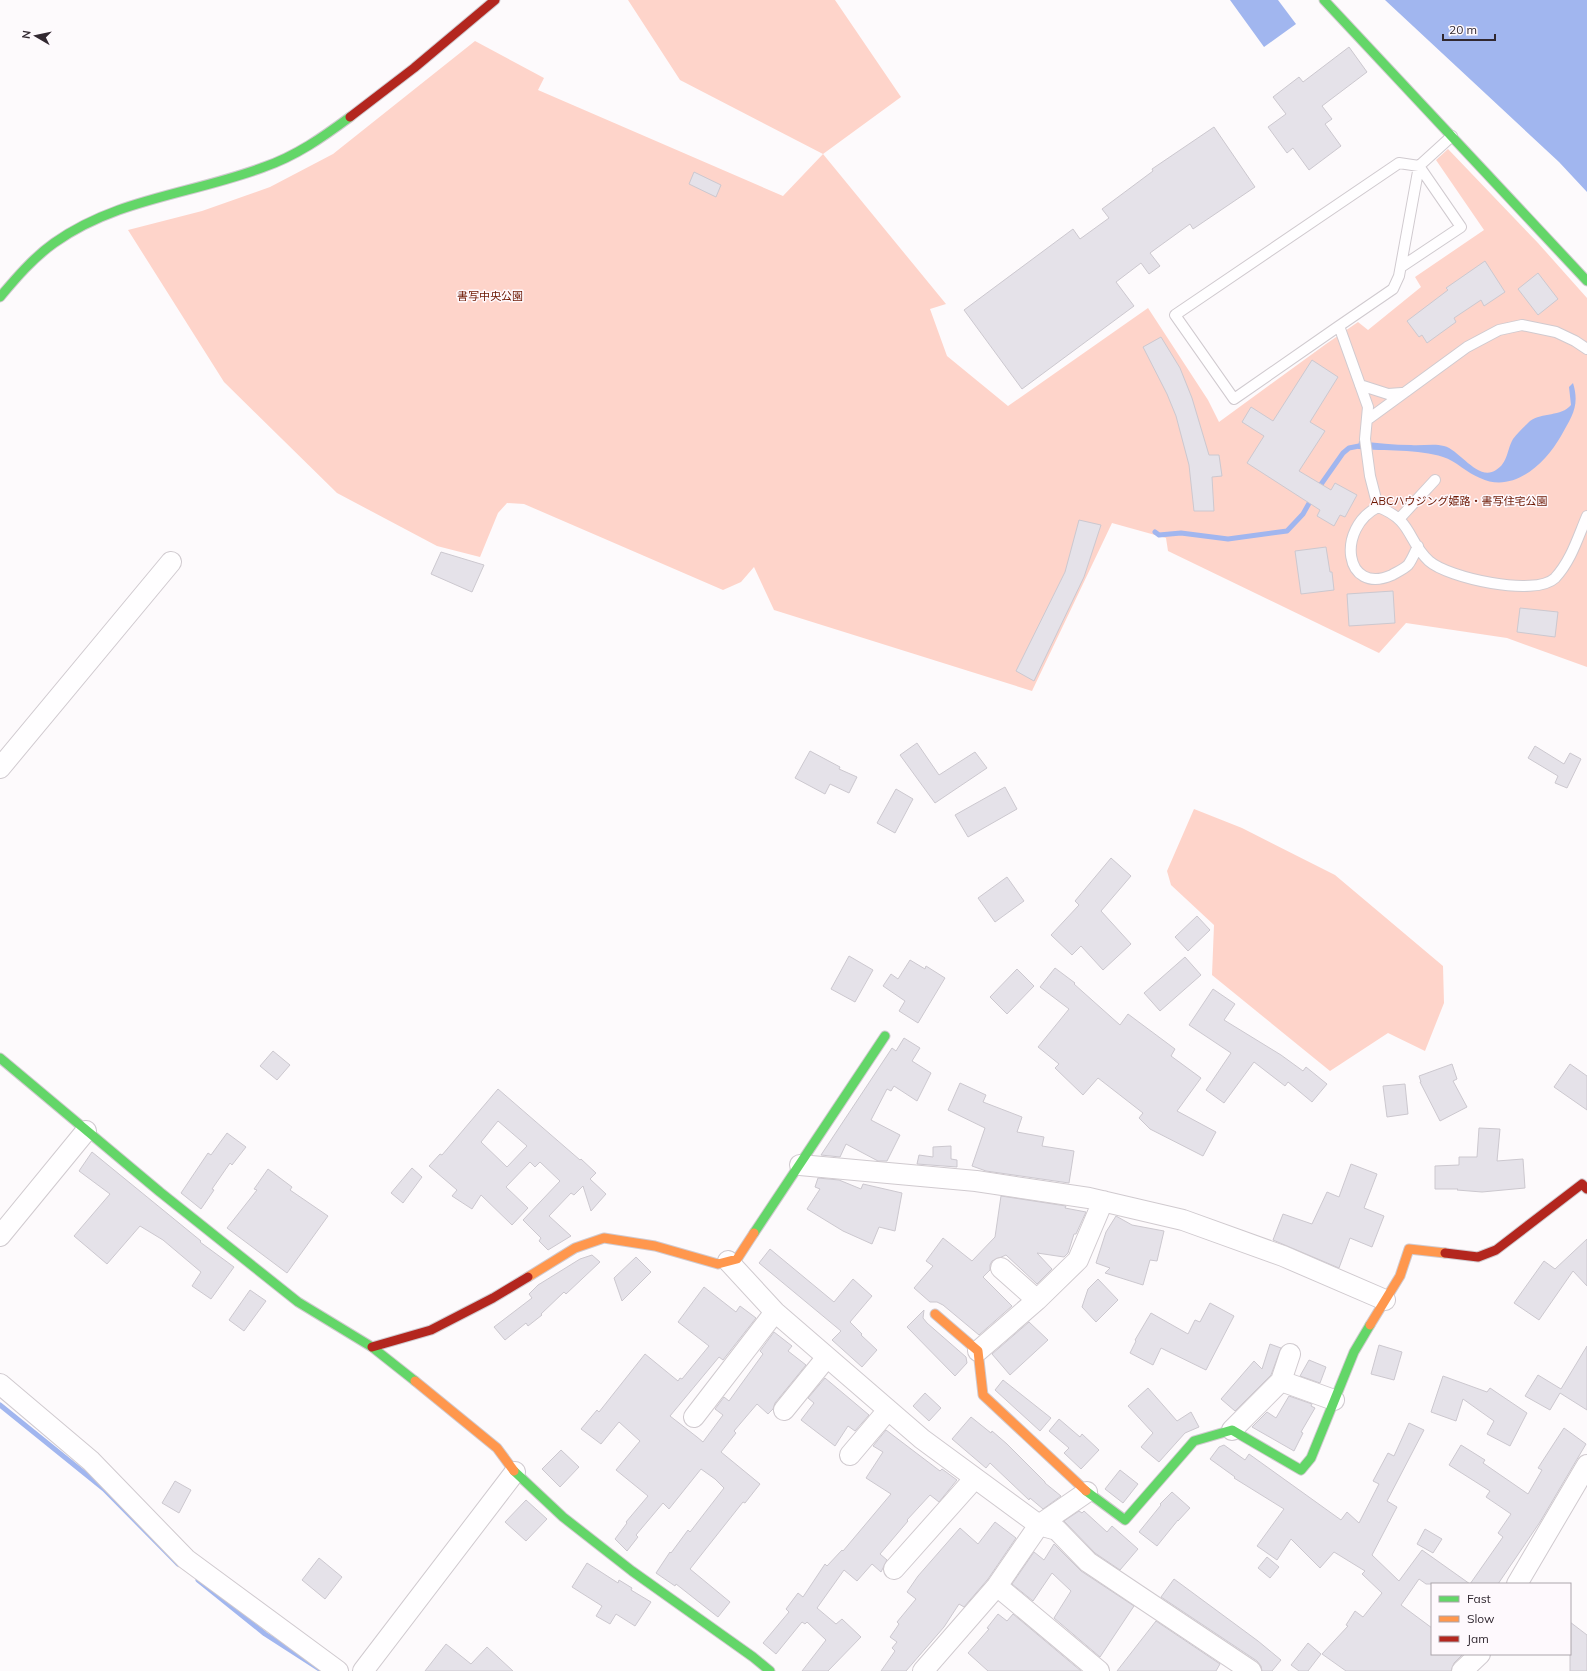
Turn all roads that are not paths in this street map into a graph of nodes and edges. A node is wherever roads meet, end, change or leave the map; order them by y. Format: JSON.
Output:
{"nodes":[{"id":1,"x":495,"y":0,"type":"edge"},
{"id":2,"x":1324,"y":0,"type":"edge"},
{"id":3,"x":1452,"y":136,"type":"junction"},
{"id":4,"x":1419,"y":166,"type":"junction"},
{"id":5,"x":1401,"y":267,"type":"junction"},
{"id":6,"x":1587,"y":281,"type":"edge"},
{"id":7,"x":0,"y":296,"type":"edge"},
{"id":8,"x":1339,"y":326,"type":"junction"},
{"id":9,"x":1587,"y":349,"type":"edge"},
{"id":10,"x":1360,"y":385,"type":"junction"},
{"id":11,"x":1402,"y":393,"type":"junction"},
{"id":12,"x":1367,"y":420,"type":"junction"},
{"id":13,"x":1435,"y":480,"type":"dead end"},
{"id":14,"x":1378,"y":508,"type":"junction"},
{"id":15,"x":1587,"y":516,"type":"edge"},
{"id":16,"x":1399,"y":519,"type":"junction"},
{"id":17,"x":1418,"y":546,"type":"junction"},
{"id":18,"x":171,"y":562,"type":"dead end"},
{"id":19,"x":0,"y":768,"type":"edge"},
{"id":20,"x":885,"y":1036,"type":"dead end"},
{"id":21,"x":0,"y":1058,"type":"edge"},
{"id":22,"x":86,"y":1131,"type":"junction"},
{"id":23,"x":800,"y":1165,"type":"junction"},
{"id":24,"x":1587,"y":1189,"type":"edge"},
{"id":25,"x":1102,"y":1201,"type":"junction"},
{"id":26,"x":0,"y":1236,"type":"edge"},
{"id":27,"x":728,"y":1261,"type":"junction"},
{"id":28,"x":1001,"y":1268,"type":"dead end"},
{"id":29,"x":1037,"y":1300,"type":"junction"},
{"id":30,"x":1385,"y":1300,"type":"junction"},
{"id":31,"x":775,"y":1312,"type":"junction"},
{"id":32,"x":936,"y":1314,"type":"dead end"},
{"id":33,"x":372,"y":1347,"type":"junction"},
{"id":34,"x":978,"y":1351,"type":"junction"},
{"id":35,"x":1290,"y":1354,"type":"dead end"},
{"id":36,"x":826,"y":1357,"type":"junction"},
{"id":37,"x":1281,"y":1381,"type":"junction"},
{"id":38,"x":0,"y":1384,"type":"edge"},
{"id":39,"x":1334,"y":1400,"type":"junction"},
{"id":40,"x":784,"y":1410,"type":"dead end"},
{"id":41,"x":888,"y":1410,"type":"junction"},
{"id":42,"x":694,"y":1417,"type":"dead end"},
{"id":43,"x":1232,"y":1430,"type":"junction"},
{"id":44,"x":850,"y":1455,"type":"dead end"},
{"id":45,"x":1587,"y":1465,"type":"edge"},
{"id":46,"x":515,"y":1472,"type":"junction"},
{"id":47,"x":975,"y":1478,"type":"junction"},
{"id":48,"x":1087,"y":1492,"type":"junction"},
{"id":49,"x":1039,"y":1525,"type":"junction"},
{"id":50,"x":894,"y":1569,"type":"dead end"},
{"id":51,"x":1518,"y":1583,"type":"edge"},
{"id":52,"x":997,"y":1586,"type":"junction"},
{"id":53,"x":1479,"y":1655,"type":"edge"},
{"id":54,"x":1483,"y":1655,"type":"edge"},
{"id":55,"x":338,"y":1671,"type":"edge"},
{"id":56,"x":363,"y":1671,"type":"edge"},
{"id":57,"x":770,"y":1671,"type":"edge"},
{"id":58,"x":923,"y":1671,"type":"edge"},
{"id":59,"x":1100,"y":1671,"type":"edge"},
{"id":60,"x":1250,"y":1671,"type":"edge"},
{"id":61,"x":1462,"y":1671,"type":"edge"},
{"id":62,"x":1482,"y":1671,"type":"edge"}],
"edges":[{"from":1,"to":7,"type":"street"},
{"from":2,"to":3,"type":"street"},
{"from":3,"to":4,"type":"lane"},
{"from":3,"to":6,"type":"street"},
{"from":4,"to":5,"type":"lane"},
{"from":4,"to":5,"type":"lane"},
{"from":4,"to":8,"type":"lane"},
{"from":5,"to":8,"type":"lane"},
{"from":8,"to":10,"type":"lane"},
{"from":9,"to":11,"type":"lane"},
{"from":10,"to":11,"type":"lane"},
{"from":10,"to":12,"type":"lane"},
{"from":11,"to":12,"type":"lane"},
{"from":12,"to":14,"type":"lane"},
{"from":13,"to":16,"type":"lane"},
{"from":14,"to":16,"type":"lane"},
{"from":14,"to":17,"type":"lane"},
{"from":15,"to":17,"type":"lane"},
{"from":16,"to":17,"type":"lane"},
{"from":18,"to":19,"type":"street"},
{"from":20,"to":23,"type":"street"},
{"from":21,"to":22,"type":"street"},
{"from":22,"to":26,"type":"street"},
{"from":22,"to":33,"type":"street"},
{"from":23,"to":25,"type":"street"},
{"from":23,"to":27,"type":"street"},
{"from":24,"to":30,"type":"street"},
{"from":25,"to":29,"type":"street"},
{"from":25,"to":30,"type":"street"},
{"from":27,"to":31,"type":"street"},
{"from":27,"to":33,"type":"street"},
{"from":28,"to":29,"type":"street"},
{"from":29,"to":34,"type":"street"},
{"from":30,"to":39,"type":"street"},
{"from":31,"to":36,"type":"street"},
{"from":31,"to":42,"type":"street"},
{"from":32,"to":34,"type":"street"},
{"from":33,"to":46,"type":"street"},
{"from":34,"to":48,"type":"street"},
{"from":35,"to":37,"type":"street"},
{"from":36,"to":40,"type":"street"},
{"from":36,"to":41,"type":"street"},
{"from":37,"to":39,"type":"street"},
{"from":37,"to":43,"type":"street"},
{"from":38,"to":55,"type":"street"},
{"from":39,"to":43,"type":"street"},
{"from":41,"to":44,"type":"street"},
{"from":41,"to":47,"type":"street"},
{"from":43,"to":48,"type":"street"},
{"from":45,"to":51,"type":"street"},
{"from":46,"to":56,"type":"street"},
{"from":46,"to":57,"type":"street"},
{"from":47,"to":49,"type":"street"},
{"from":47,"to":50,"type":"street"},
{"from":48,"to":49,"type":"street"},
{"from":49,"to":52,"type":"street"},
{"from":49,"to":60,"type":"street"},
{"from":52,"to":58,"type":"street"},
{"from":52,"to":59,"type":"street"},
{"from":53,"to":61,"type":"street"},
{"from":54,"to":62,"type":"street"}]}
